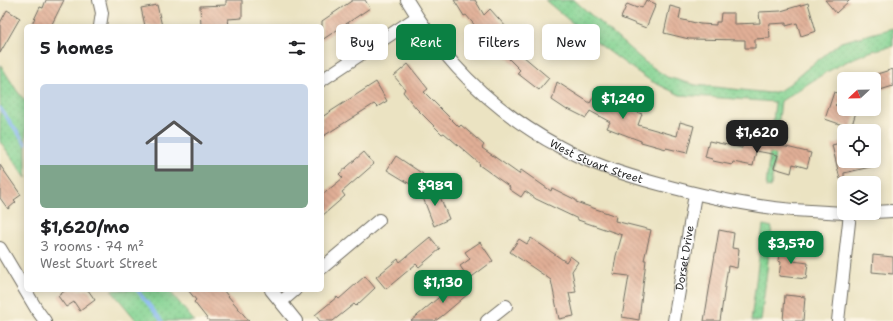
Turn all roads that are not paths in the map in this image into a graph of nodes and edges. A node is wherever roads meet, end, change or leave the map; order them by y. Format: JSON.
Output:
{"nodes":[{"id":1,"x":98,"y":0,"type":"edge"},
{"id":2,"x":407,"y":0,"type":"edge"},
{"id":3,"x":417,"y":17,"type":"junction"},
{"id":4,"x":100,"y":24,"type":"edge"},
{"id":5,"x":324,"y":79,"type":"edge"},
{"id":6,"x":695,"y":194,"type":"junction"},
{"id":7,"x":893,"y":211,"type":"edge"},
{"id":8,"x":881,"y":212,"type":"edge"},
{"id":9,"x":837,"y":213,"type":"edge"},
{"id":10,"x":379,"y":220,"type":"dead end"},
{"id":11,"x":849,"y":220,"type":"edge"},
{"id":12,"x":0,"y":248,"type":"edge"},
{"id":13,"x":324,"y":266,"type":"edge"},
{"id":14,"x":24,"y":288,"type":"edge"},
{"id":15,"x":26,"y":292,"type":"edge"},
{"id":16,"x":273,"y":292,"type":"edge"},
{"id":17,"x":293,"y":292,"type":"edge"},
{"id":18,"x":281,"y":302,"type":"junction"},
{"id":19,"x":506,"y":306,"type":"dead end"},
{"id":20,"x":46,"y":321,"type":"edge"},
{"id":21,"x":296,"y":321,"type":"edge"},
{"id":22,"x":488,"y":321,"type":"edge"},
{"id":23,"x":674,"y":321,"type":"edge"},
{"id":24,"x":838,"y":321,"type":"edge"}],
"edges":[{"from":1,"to":4,"type":"street"},
{"from":2,"to":3,"type":"street","name":"West Stuart Street"},
{"from":3,"to":5,"type":"street"},
{"from":3,"to":6,"type":"street","name":"West Stuart Street"},
{"from":6,"to":9,"type":"street","name":"West Stuart Street"},
{"from":6,"to":23,"type":"street","name":"Dorset Drive"},
{"from":7,"to":8,"type":"street"},
{"from":10,"to":13,"type":"street"},
{"from":11,"to":24,"type":"street"},
{"from":12,"to":14,"type":"street"},
{"from":15,"to":20,"type":"street"},
{"from":16,"to":18,"type":"street"},
{"from":17,"to":18,"type":"street"},
{"from":18,"to":21,"type":"street"},
{"from":19,"to":22,"type":"street"}]}
